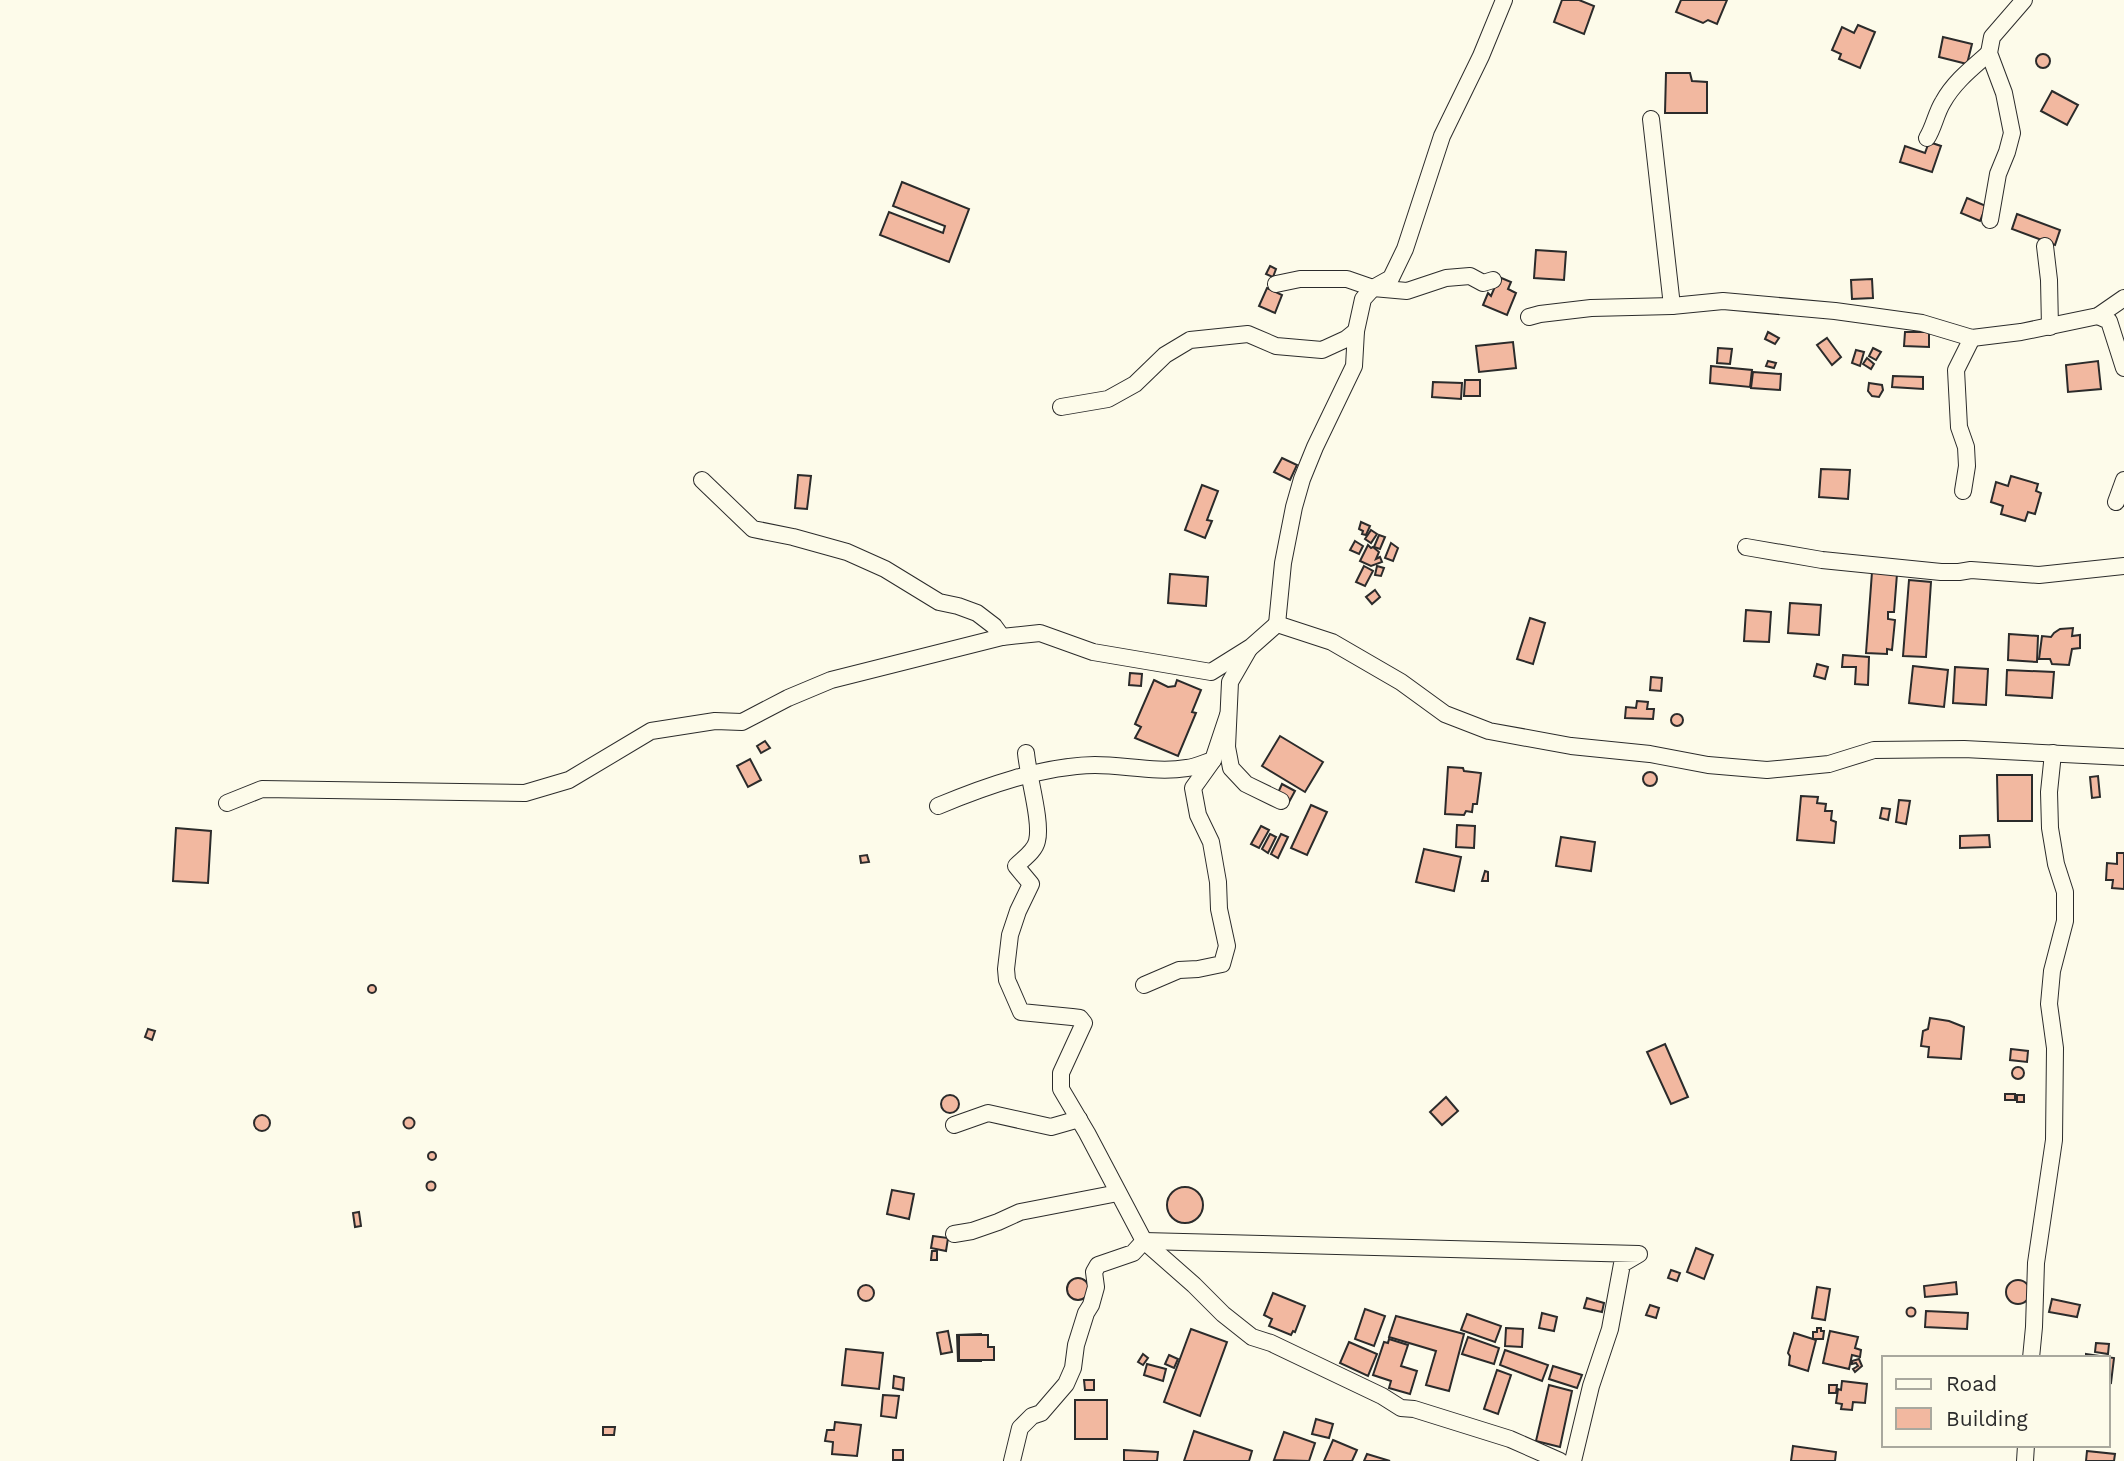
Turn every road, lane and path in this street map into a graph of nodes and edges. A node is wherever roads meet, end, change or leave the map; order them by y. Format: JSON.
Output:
{"nodes":[{"id":1,"x":1503,"y":0,"type":"edge"},
{"id":2,"x":2024,"y":0,"type":"edge"},
{"id":3,"x":1989,"y":53,"type":"junction"},
{"id":4,"x":1651,"y":119,"type":"dead end"},
{"id":5,"x":1927,"y":138,"type":"dead end"},
{"id":6,"x":1990,"y":220,"type":"dead end"},
{"id":7,"x":2045,"y":246,"type":"dead end"},
{"id":8,"x":1493,"y":281,"type":"dead end"},
{"id":9,"x":1276,"y":284,"type":"dead end"},
{"id":10,"x":1373,"y":288,"type":"junction"},
{"id":11,"x":2124,"y":298,"type":"edge"},
{"id":12,"x":1672,"y":306,"type":"junction"},
{"id":13,"x":2098,"y":316,"type":"junction"},
{"id":14,"x":1529,"y":317,"type":"dead end"},
{"id":15,"x":2050,"y":327,"type":"junction"},
{"id":16,"x":1356,"y":331,"type":"junction"},
{"id":17,"x":1972,"y":338,"type":"junction"},
{"id":18,"x":2124,"y":368,"type":"edge"},
{"id":19,"x":1061,"y":407,"type":"dead end"},
{"id":20,"x":702,"y":480,"type":"dead end"},
{"id":21,"x":2124,"y":480,"type":"edge"},
{"id":22,"x":1963,"y":492,"type":"dead end"},
{"id":23,"x":2116,"y":502,"type":"dead end"},
{"id":24,"x":1746,"y":547,"type":"dead end"},
{"id":25,"x":2124,"y":566,"type":"edge"},
{"id":26,"x":1277,"y":624,"type":"junction"},
{"id":27,"x":1002,"y":637,"type":"junction"},
{"id":28,"x":1251,"y":647,"type":"junction"},
{"id":29,"x":1228,"y":715,"type":"junction"},
{"id":30,"x":1026,"y":753,"type":"dead end"},
{"id":31,"x":2053,"y":753,"type":"junction"},
{"id":32,"x":2124,"y":757,"type":"edge"},
{"id":33,"x":1213,"y":760,"type":"junction"},
{"id":34,"x":1028,"y":776,"type":"junction"},
{"id":35,"x":1281,"y":801,"type":"dead end"},
{"id":36,"x":227,"y":803,"type":"dead end"},
{"id":37,"x":938,"y":806,"type":"dead end"},
{"id":38,"x":1144,"y":985,"type":"dead end"},
{"id":39,"x":1079,"y":1119,"type":"junction"},
{"id":40,"x":954,"y":1125,"type":"dead end"},
{"id":41,"x":1118,"y":1193,"type":"junction"},
{"id":42,"x":954,"y":1234,"type":"dead end"},
{"id":43,"x":1144,"y":1241,"type":"junction"},
{"id":44,"x":2031,"y":1356,"type":"edge"},
{"id":45,"x":1013,"y":1461,"type":"edge"},
{"id":46,"x":1560,"y":1461,"type":"edge"},
{"id":47,"x":1573,"y":1461,"type":"edge"}],
"edges":[{"from":1,"to":10,"type":"street"},
{"from":2,"to":3,"type":"street"},
{"from":3,"to":5,"type":"street"},
{"from":3,"to":6,"type":"street"},
{"from":4,"to":12,"type":"street"},
{"from":7,"to":15,"type":"street"},
{"from":8,"to":10,"type":"street"},
{"from":9,"to":10,"type":"street"},
{"from":10,"to":16,"type":"street"},
{"from":11,"to":13,"type":"street"},
{"from":12,"to":14,"type":"street"},
{"from":12,"to":17,"type":"street"},
{"from":13,"to":15,"type":"street"},
{"from":13,"to":18,"type":"street"},
{"from":15,"to":17,"type":"street"},
{"from":16,"to":19,"type":"street"},
{"from":16,"to":26,"type":"street"},
{"from":17,"to":22,"type":"street"},
{"from":20,"to":27,"type":"street"},
{"from":21,"to":23,"type":"street"},
{"from":24,"to":25,"type":"street"},
{"from":26,"to":28,"type":"street"},
{"from":26,"to":31,"type":"street"},
{"from":27,"to":28,"type":"street"},
{"from":27,"to":36,"type":"street"},
{"from":28,"to":29,"type":"street"},
{"from":29,"to":33,"type":"street"},
{"from":29,"to":35,"type":"street"},
{"from":30,"to":34,"type":"street"},
{"from":31,"to":32,"type":"street"},
{"from":31,"to":44,"type":"street"},
{"from":33,"to":34,"type":"street"},
{"from":33,"to":38,"type":"street"},
{"from":34,"to":37,"type":"street"},
{"from":34,"to":39,"type":"street"},
{"from":39,"to":40,"type":"street"},
{"from":39,"to":41,"type":"street"},
{"from":41,"to":42,"type":"street"},
{"from":41,"to":43,"type":"street"},
{"from":43,"to":45,"type":"street"},
{"from":43,"to":46,"type":"street"},
{"from":43,"to":47,"type":"street"}]}
